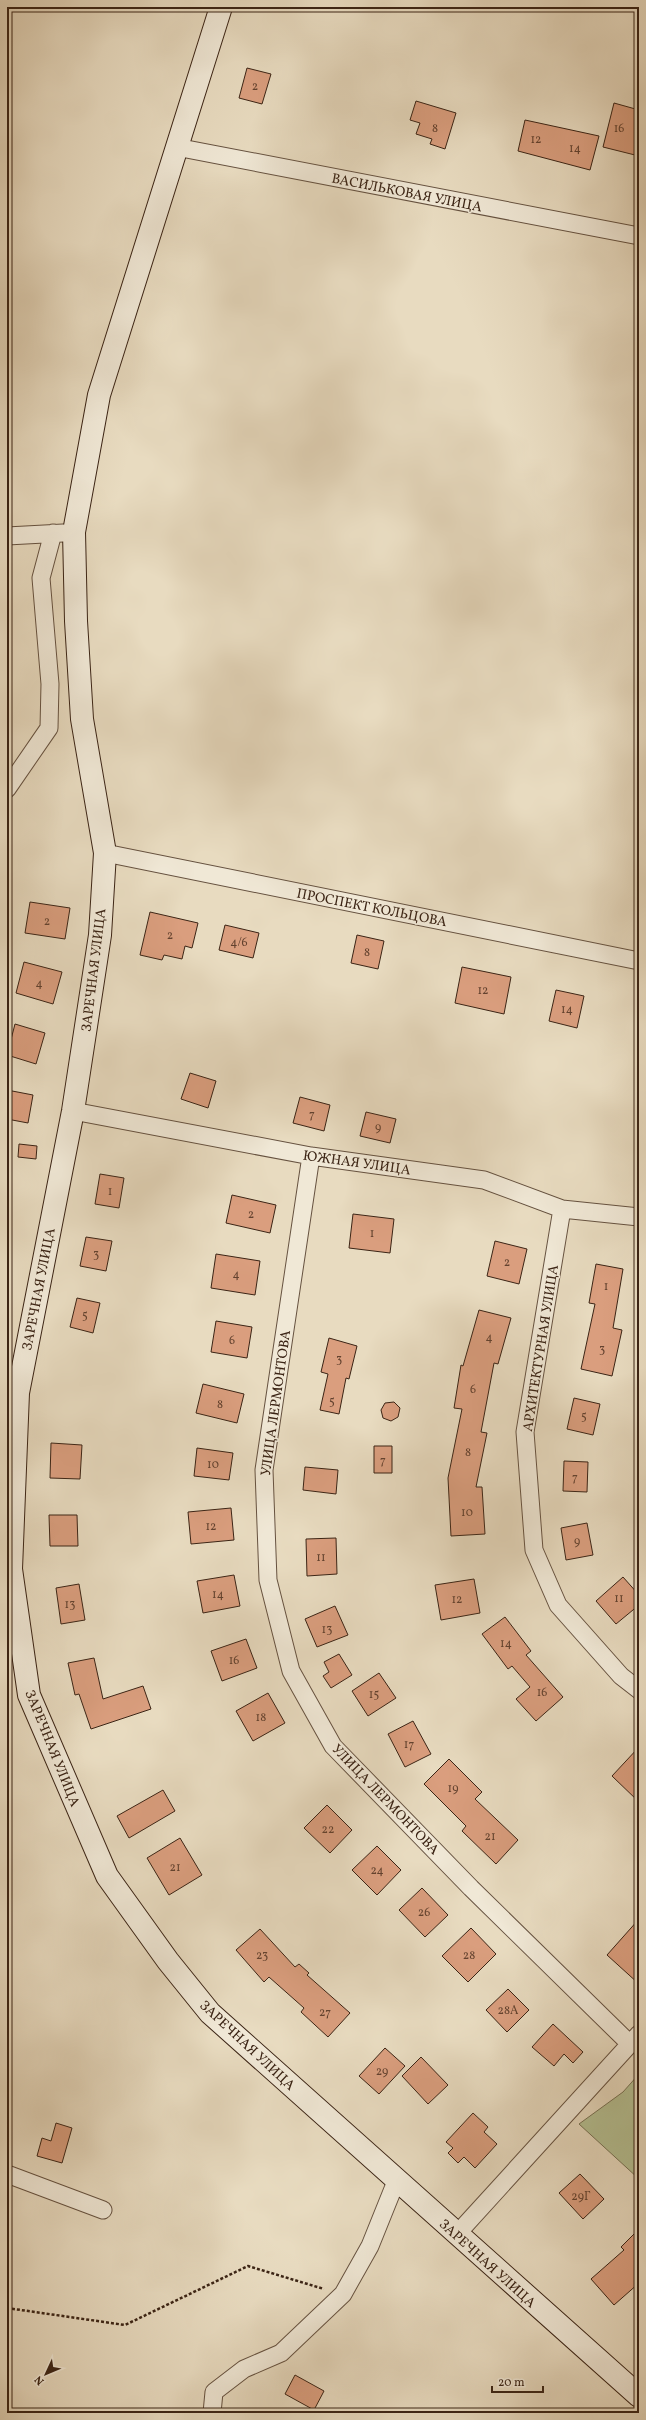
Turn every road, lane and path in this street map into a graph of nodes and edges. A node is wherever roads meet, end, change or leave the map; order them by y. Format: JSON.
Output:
{"nodes":[{"id":1,"x":221,"y":7,"type":"edge"},
{"id":2,"x":176,"y":147,"type":"junction"},
{"id":3,"x":639,"y":236,"type":"edge"},
{"id":4,"x":63,"y":533,"type":"junction"},
{"id":5,"x":7,"y":536,"type":"edge"},
{"id":6,"x":7,"y":789,"type":"edge"},
{"id":7,"x":105,"y":853,"type":"junction"},
{"id":8,"x":639,"y":961,"type":"edge"},
{"id":9,"x":73,"y":1111,"type":"junction"},
{"id":10,"x":311,"y":1156,"type":"junction"},
{"id":11,"x":562,"y":1209,"type":"junction"},
{"id":12,"x":639,"y":1217,"type":"edge"},
{"id":13,"x":12,"y":1431,"type":"edge"},
{"id":14,"x":639,"y":1690,"type":"edge"},
{"id":15,"x":635,"y":2039,"type":"edge"},
{"id":16,"x":7,"y":2174,"type":"edge"},
{"id":17,"x":397,"y":2179,"type":"junction"},
{"id":18,"x":104,"y":2210,"type":"dead end"},
{"id":19,"x":457,"y":2234,"type":"junction"},
{"id":20,"x":343,"y":2294,"type":"junction"},
{"id":21,"x":7,"y":2308,"type":"edge"},
{"id":22,"x":638,"y":2392,"type":"edge"},
{"id":23,"x":212,"y":2413,"type":"edge"}],
"edges":[{"from":1,"to":2,"type":"street","name":"ЗАРЕЧНАЯ УЛИЦА"},
{"from":2,"to":3,"type":"street","name":"ВАСИЛЬКОВАЯ УЛИЦА"},
{"from":2,"to":4,"type":"street","name":"ЗАРЕЧНАЯ УЛИЦА"},
{"from":4,"to":5,"type":"street"},
{"from":4,"to":6,"type":"street"},
{"from":4,"to":7,"type":"street","name":"ЗАРЕЧНАЯ УЛИЦА"},
{"from":7,"to":8,"type":"street","name":"ПРОСПЕКТ КОЛЬЦОВА"},
{"from":7,"to":9,"type":"street","name":"ЗАРЕЧНАЯ УЛИЦА"},
{"from":9,"to":10,"type":"street","name":"ЮЖНАЯ УЛИЦА"},
{"from":9,"to":13,"type":"street","name":"ЗАРЕЧНАЯ УЛИЦА"},
{"from":10,"to":11,"type":"street","name":"ЮЖНАЯ УЛИЦА"},
{"from":10,"to":15,"type":"street","name":"УЛИЦА ЛЕРМОНТОВА"},
{"from":11,"to":12,"type":"street","name":"ЮЖНАЯ УЛИЦА"},
{"from":11,"to":14,"type":"street","name":"АРХИТЕКТУРНАЯ УЛИЦА"},
{"from":13,"to":17,"type":"street","name":"ЗАРЕЧНАЯ УЛИЦА"},
{"from":15,"to":19,"type":"street"},
{"from":16,"to":18,"type":"street"},
{"from":17,"to":19,"type":"street","name":"ЗАРЕЧНАЯ УЛИЦА"},
{"from":17,"to":20,"type":"street"},
{"from":19,"to":22,"type":"street","name":"ЗАРЕЧНАЯ УЛИЦА"},
{"from":20,"to":21,"type":"path"},
{"from":20,"to":23,"type":"street"}]}
